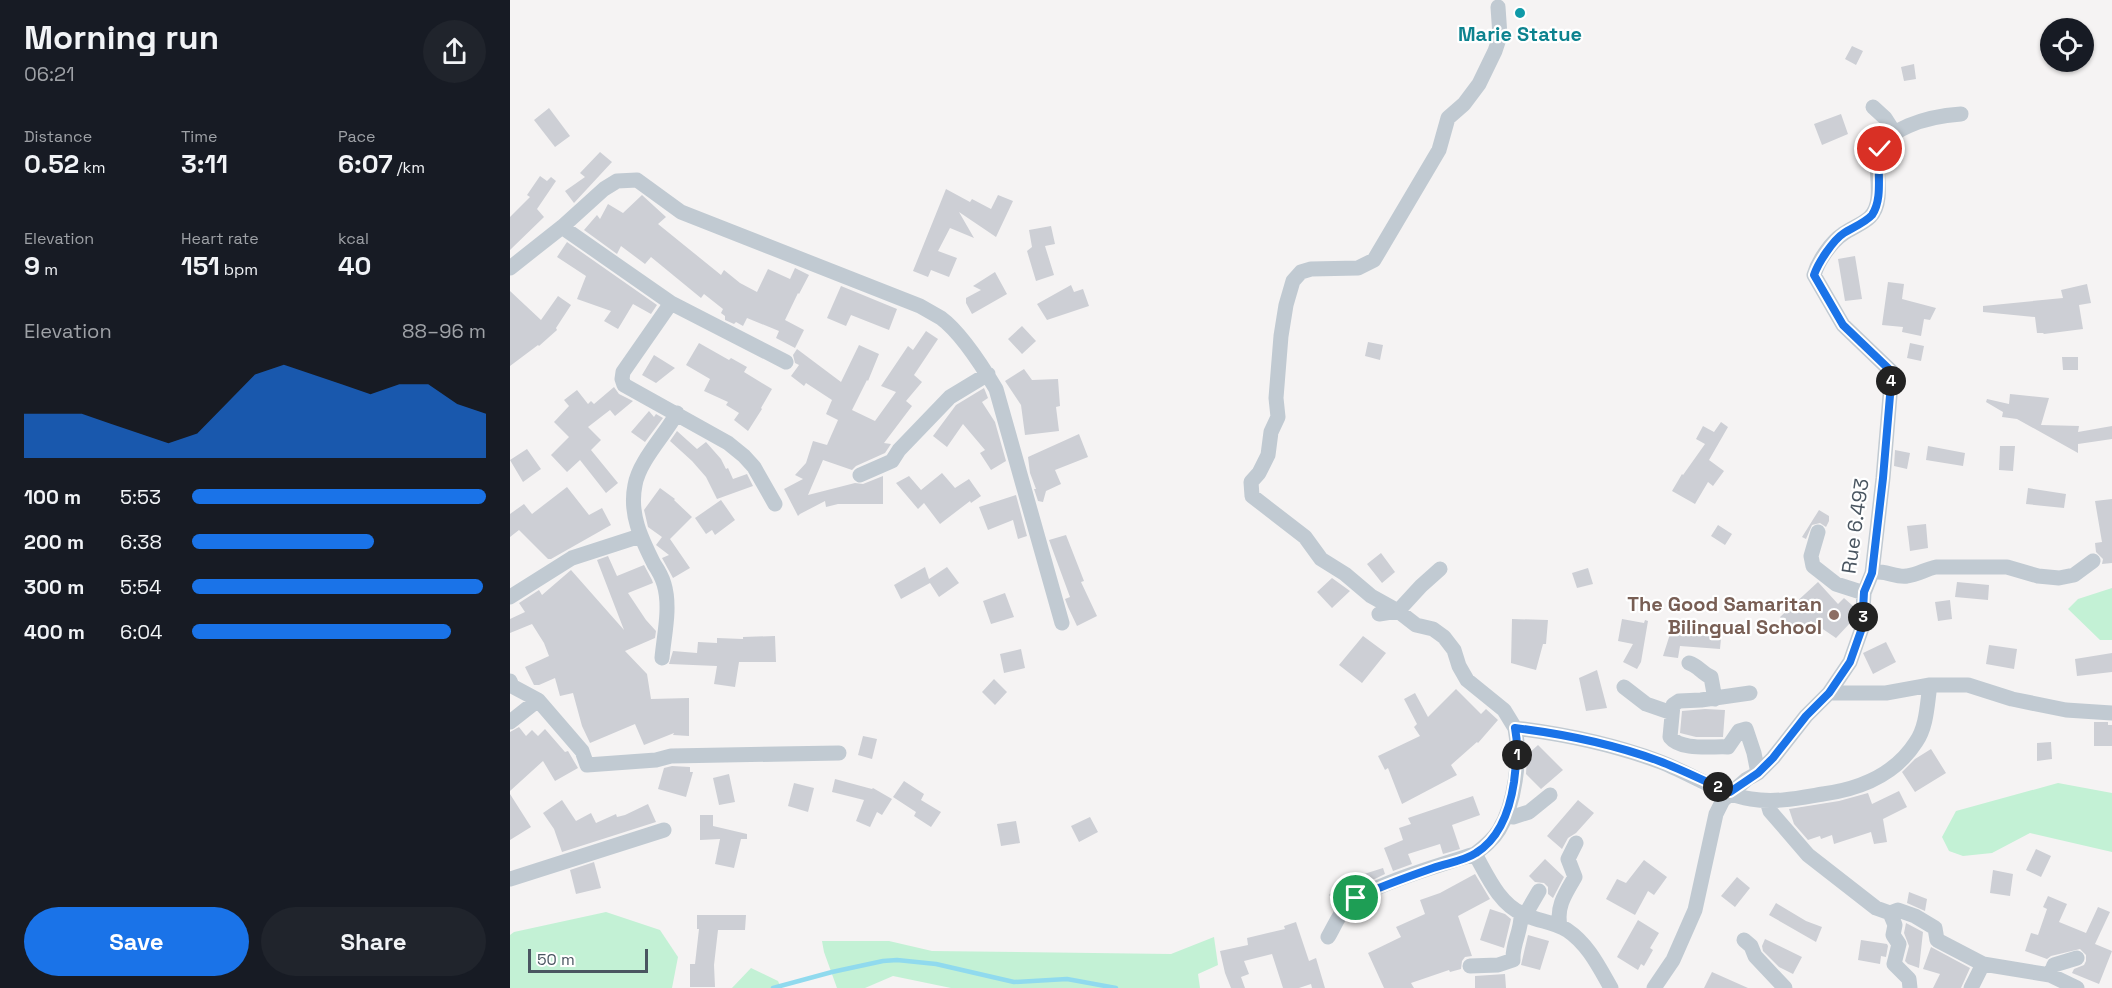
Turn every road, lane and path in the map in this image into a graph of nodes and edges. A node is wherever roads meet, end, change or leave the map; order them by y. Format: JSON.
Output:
{"nodes":[{"id":1,"x":1498,"y":7,"type":"dead end"},
{"id":2,"x":1873,"y":107,"type":"dead end"},
{"id":3,"x":1961,"y":114,"type":"dead end"},
{"id":4,"x":1894,"y":132,"type":"junction"},
{"id":5,"x":562,"y":227,"type":"junction"},
{"id":6,"x":510,"y":268,"type":"edge"},
{"id":7,"x":671,"y":303,"type":"junction"},
{"id":8,"x":786,"y":362,"type":"dead end"},
{"id":9,"x":988,"y":374,"type":"junction"},
{"id":10,"x":677,"y":413,"type":"junction"},
{"id":11,"x":860,"y":475,"type":"dead end"},
{"id":12,"x":775,"y":504,"type":"dead end"},
{"id":13,"x":1818,"y":532,"type":"dead end"},
{"id":14,"x":640,"y":536,"type":"junction"},
{"id":15,"x":2093,"y":561,"type":"dead end"},
{"id":16,"x":1440,"y":569,"type":"dead end"},
{"id":17,"x":1872,"y":573,"type":"junction"},
{"id":18,"x":1864,"y":592,"type":"junction"},
{"id":19,"x":510,"y":597,"type":"edge"},
{"id":20,"x":1398,"y":611,"type":"junction"},
{"id":21,"x":1379,"y":614,"type":"dead end"},
{"id":22,"x":1062,"y":623,"type":"dead end"},
{"id":23,"x":662,"y":658,"type":"dead end"},
{"id":24,"x":1689,"y":663,"type":"dead end"},
{"id":25,"x":510,"y":681,"type":"edge"},
{"id":26,"x":1930,"y":685,"type":"junction"},
{"id":27,"x":1624,"y":687,"type":"dead end"},
{"id":28,"x":1750,"y":693,"type":"dead end"},
{"id":29,"x":1829,"y":693,"type":"junction"},
{"id":30,"x":1715,"y":699,"type":"junction"},
{"id":31,"x":538,"y":700,"type":"junction"},
{"id":32,"x":1672,"y":713,"type":"junction"},
{"id":33,"x":2112,"y":713,"type":"edge"},
{"id":34,"x":510,"y":722,"type":"edge"},
{"id":35,"x":1515,"y":728,"type":"junction"},
{"id":36,"x":840,"y":753,"type":"dead end"},
{"id":37,"x":1758,"y":773,"type":"junction"},
{"id":38,"x":1730,"y":792,"type":"junction"},
{"id":39,"x":1550,"y":795,"type":"dead end"},
{"id":40,"x":1767,"y":801,"type":"junction"},
{"id":41,"x":1507,"y":813,"type":"junction"},
{"id":42,"x":664,"y":830,"type":"dead end"},
{"id":43,"x":1576,"y":843,"type":"dead end"},
{"id":44,"x":1475,"y":854,"type":"junction"},
{"id":45,"x":510,"y":879,"type":"edge"},
{"id":46,"x":1539,"y":891,"type":"dead end"},
{"id":47,"x":1890,"y":913,"type":"junction"},
{"id":48,"x":1523,"y":914,"type":"junction"},
{"id":49,"x":1560,"y":926,"type":"junction"},
{"id":50,"x":1328,"y":937,"type":"dead end"},
{"id":51,"x":1744,"y":940,"type":"dead end"},
{"id":52,"x":2077,"y":958,"type":"dead end"},
{"id":53,"x":1983,"y":964,"type":"junction"},
{"id":54,"x":1470,"y":966,"type":"dead end"},
{"id":55,"x":2050,"y":975,"type":"junction"},
{"id":56,"x":1611,"y":988,"type":"edge"},
{"id":57,"x":1654,"y":988,"type":"edge"},
{"id":58,"x":1785,"y":988,"type":"edge"},
{"id":59,"x":1910,"y":988,"type":"edge"},
{"id":60,"x":1971,"y":988,"type":"edge"},
{"id":61,"x":2077,"y":988,"type":"edge"}],
"edges":[{"from":1,"to":20,"type":"street"},
{"from":2,"to":4,"type":"street"},
{"from":3,"to":4,"type":"street"},
{"from":4,"to":17,"type":"street","name":"Rue 6.493"},
{"from":5,"to":6,"type":"street"},
{"from":5,"to":7,"type":"street"},
{"from":5,"to":9,"type":"street"},
{"from":7,"to":8,"type":"street"},
{"from":7,"to":10,"type":"street"},
{"from":9,"to":11,"type":"street"},
{"from":9,"to":22,"type":"street"},
{"from":10,"to":12,"type":"street"},
{"from":10,"to":14,"type":"street"},
{"from":13,"to":18,"type":"street"},
{"from":14,"to":19,"type":"street"},
{"from":14,"to":23,"type":"street"},
{"from":15,"to":17,"type":"street"},
{"from":16,"to":20,"type":"street"},
{"from":17,"to":18,"type":"street","name":"Rue 6.493"},
{"from":18,"to":29,"type":"street","name":"Rue 6.493"},
{"from":20,"to":21,"type":"street"},
{"from":20,"to":35,"type":"street"},
{"from":24,"to":30,"type":"street"},
{"from":25,"to":31,"type":"street"},
{"from":26,"to":29,"type":"street"},
{"from":26,"to":33,"type":"street"},
{"from":26,"to":40,"type":"street"},
{"from":27,"to":32,"type":"street"},
{"from":28,"to":30,"type":"street"},
{"from":29,"to":37,"type":"street","name":"Rue 6.493"},
{"from":30,"to":32,"type":"street"},
{"from":31,"to":34,"type":"street"},
{"from":31,"to":36,"type":"street"},
{"from":32,"to":37,"type":"street"},
{"from":35,"to":38,"type":"street"},
{"from":35,"to":41,"type":"street"},
{"from":37,"to":38,"type":"street","name":"Rue 6.493"},
{"from":38,"to":40,"type":"street"},
{"from":38,"to":57,"type":"street","name":"Rue 6.493"},
{"from":39,"to":41,"type":"street"},
{"from":40,"to":47,"type":"street"},
{"from":41,"to":44,"type":"street"},
{"from":42,"to":45,"type":"street"},
{"from":43,"to":49,"type":"street"},
{"from":44,"to":48,"type":"street"},
{"from":44,"to":50,"type":"street"},
{"from":46,"to":48,"type":"street"},
{"from":47,"to":53,"type":"street"},
{"from":47,"to":59,"type":"street"},
{"from":48,"to":49,"type":"street"},
{"from":48,"to":54,"type":"street"},
{"from":49,"to":56,"type":"street"},
{"from":51,"to":58,"type":"street"},
{"from":52,"to":55,"type":"street"},
{"from":53,"to":55,"type":"street"},
{"from":53,"to":60,"type":"street"},
{"from":55,"to":61,"type":"street"}]}
